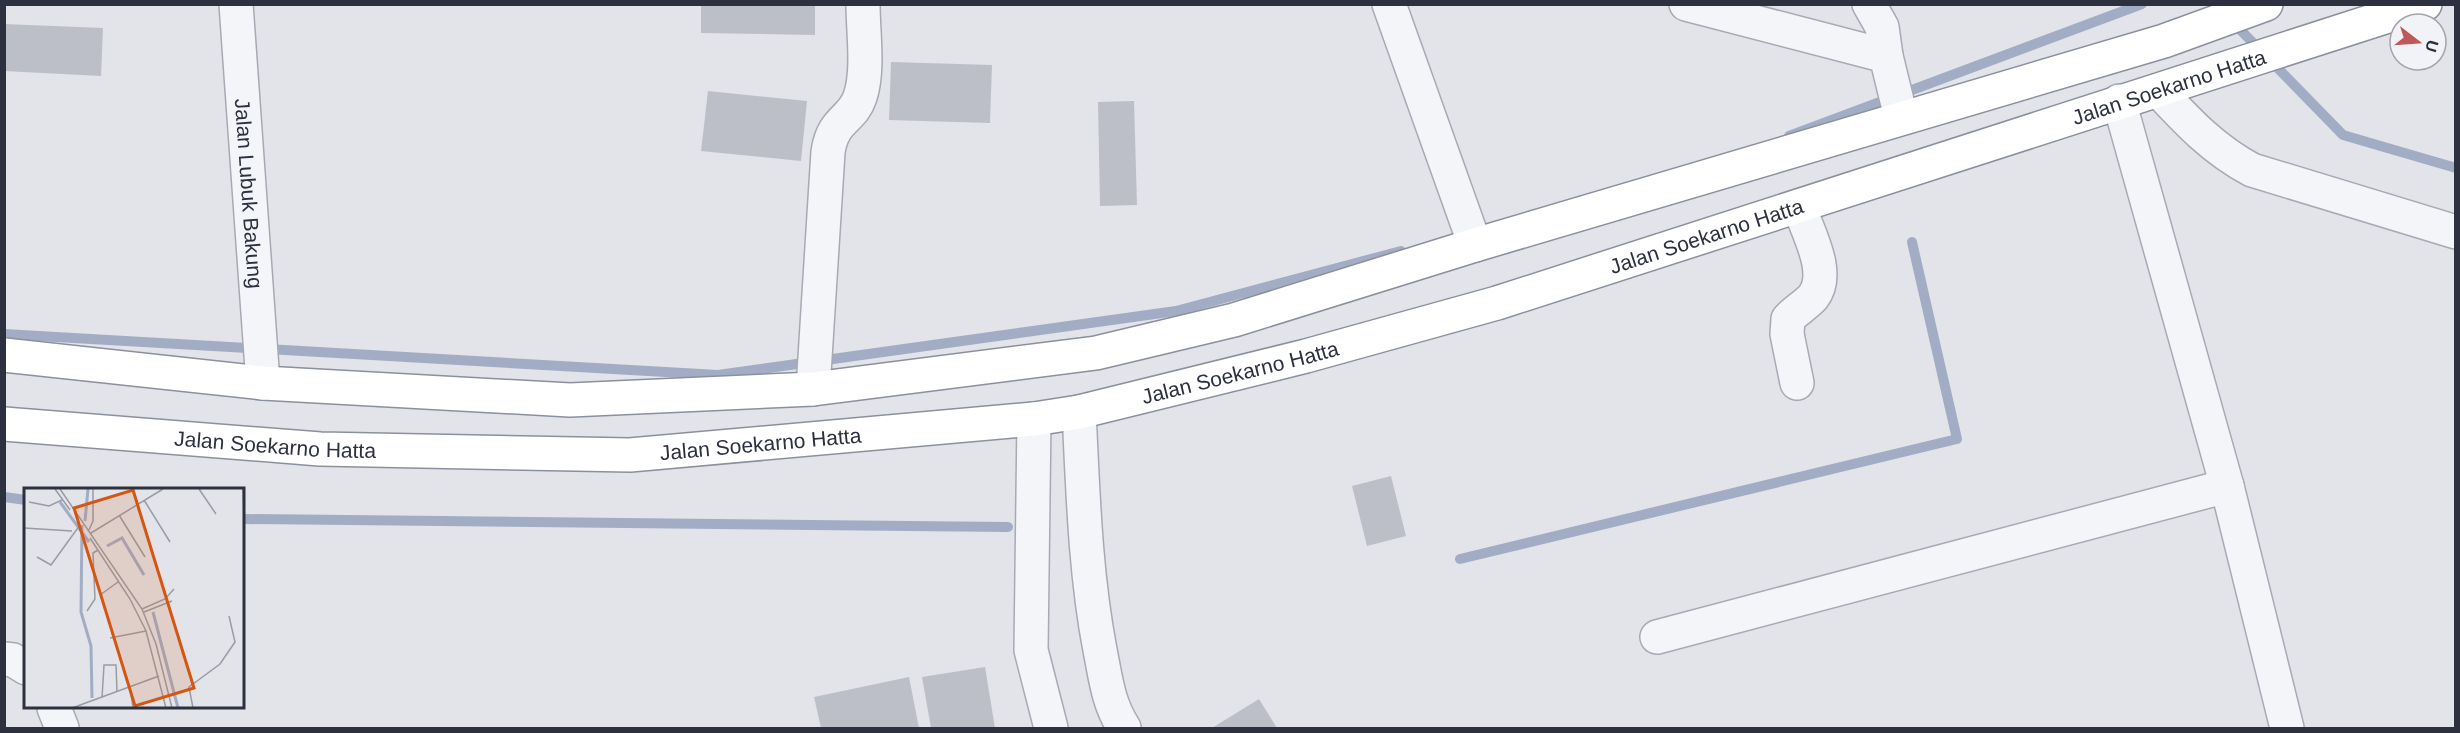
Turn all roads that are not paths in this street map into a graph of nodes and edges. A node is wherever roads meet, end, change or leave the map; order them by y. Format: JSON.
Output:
{"nodes":[{"id":1,"x":236,"y":4,"type":"edge"},
{"id":2,"x":863,"y":4,"type":"edge"},
{"id":3,"x":1389,"y":4,"type":"edge"},
{"id":4,"x":1686,"y":4,"type":"edge"},
{"id":5,"x":1869,"y":4,"type":"edge"},
{"id":6,"x":2425,"y":4,"type":"edge"},
{"id":7,"x":2258,"y":6,"type":"edge"},
{"id":8,"x":1888,"y":63,"type":"junction"},
{"id":9,"x":2159,"y":91,"type":"junction"},
{"id":10,"x":2119,"y":101,"type":"junction"},
{"id":11,"x":1901,"y":112,"type":"junction"},
{"id":12,"x":1799,"y":206,"type":"junction"},
{"id":13,"x":2456,"y":232,"type":"edge"},
{"id":14,"x":1471,"y":233,"type":"junction"},
{"id":15,"x":4,"y":355,"type":"edge"},
{"id":16,"x":263,"y":375,"type":"junction"},
{"id":17,"x":1797,"y":383,"type":"dead end"},
{"id":18,"x":813,"y":389,"type":"junction"},
{"id":19,"x":1080,"y":412,"type":"junction"},
{"id":20,"x":1034,"y":419,"type":"junction"},
{"id":21,"x":4,"y":424,"type":"edge"},
{"id":22,"x":2227,"y":486,"type":"junction"},
{"id":23,"x":1657,"y":636,"type":"dead end"},
{"id":24,"x":4,"y":659,"type":"edge"},
{"id":25,"x":24,"y":667,"type":"edge"},
{"id":26,"x":54,"y":709,"type":"edge"},
{"id":27,"x":62,"y":729,"type":"edge"},
{"id":28,"x":1051,"y":729,"type":"edge"},
{"id":29,"x":1124,"y":729,"type":"edge"},
{"id":30,"x":2287,"y":729,"type":"edge"}],
"edges":[{"from":1,"to":16,"type":"street","name":"Jalan Lubuk Bakung"},
{"from":2,"to":18,"type":"street"},
{"from":3,"to":14,"type":"street"},
{"from":4,"to":8,"type":"street"},
{"from":5,"to":8,"type":"street"},
{"from":6,"to":9,"type":"highway","name":"Jalan Soekarno Hatta"},
{"from":7,"to":11,"type":"highway","name":"Jalan Soekarno Hatta"},
{"from":8,"to":11,"type":"street"},
{"from":9,"to":10,"type":"highway","name":"Jalan Soekarno Hatta"},
{"from":9,"to":13,"type":"street"},
{"from":10,"to":12,"type":"highway","name":"Jalan Soekarno Hatta"},
{"from":10,"to":22,"type":"street"},
{"from":11,"to":14,"type":"highway","name":"Jalan Soekarno Hatta"},
{"from":12,"to":17,"type":"street"},
{"from":12,"to":19,"type":"highway","name":"Jalan Soekarno Hatta"},
{"from":14,"to":18,"type":"highway","name":"Jalan Soekarno Hatta"},
{"from":15,"to":16,"type":"highway","name":"Jalan Soekarno Hatta"},
{"from":16,"to":18,"type":"highway","name":"Jalan Soekarno Hatta"},
{"from":19,"to":20,"type":"highway","name":"Jalan Soekarno Hatta"},
{"from":19,"to":29,"type":"street"},
{"from":20,"to":21,"type":"highway","name":"Jalan Soekarno Hatta"},
{"from":20,"to":28,"type":"street"},
{"from":22,"to":23,"type":"street"},
{"from":22,"to":30,"type":"street"},
{"from":24,"to":25,"type":"street"},
{"from":26,"to":27,"type":"street"}]}
